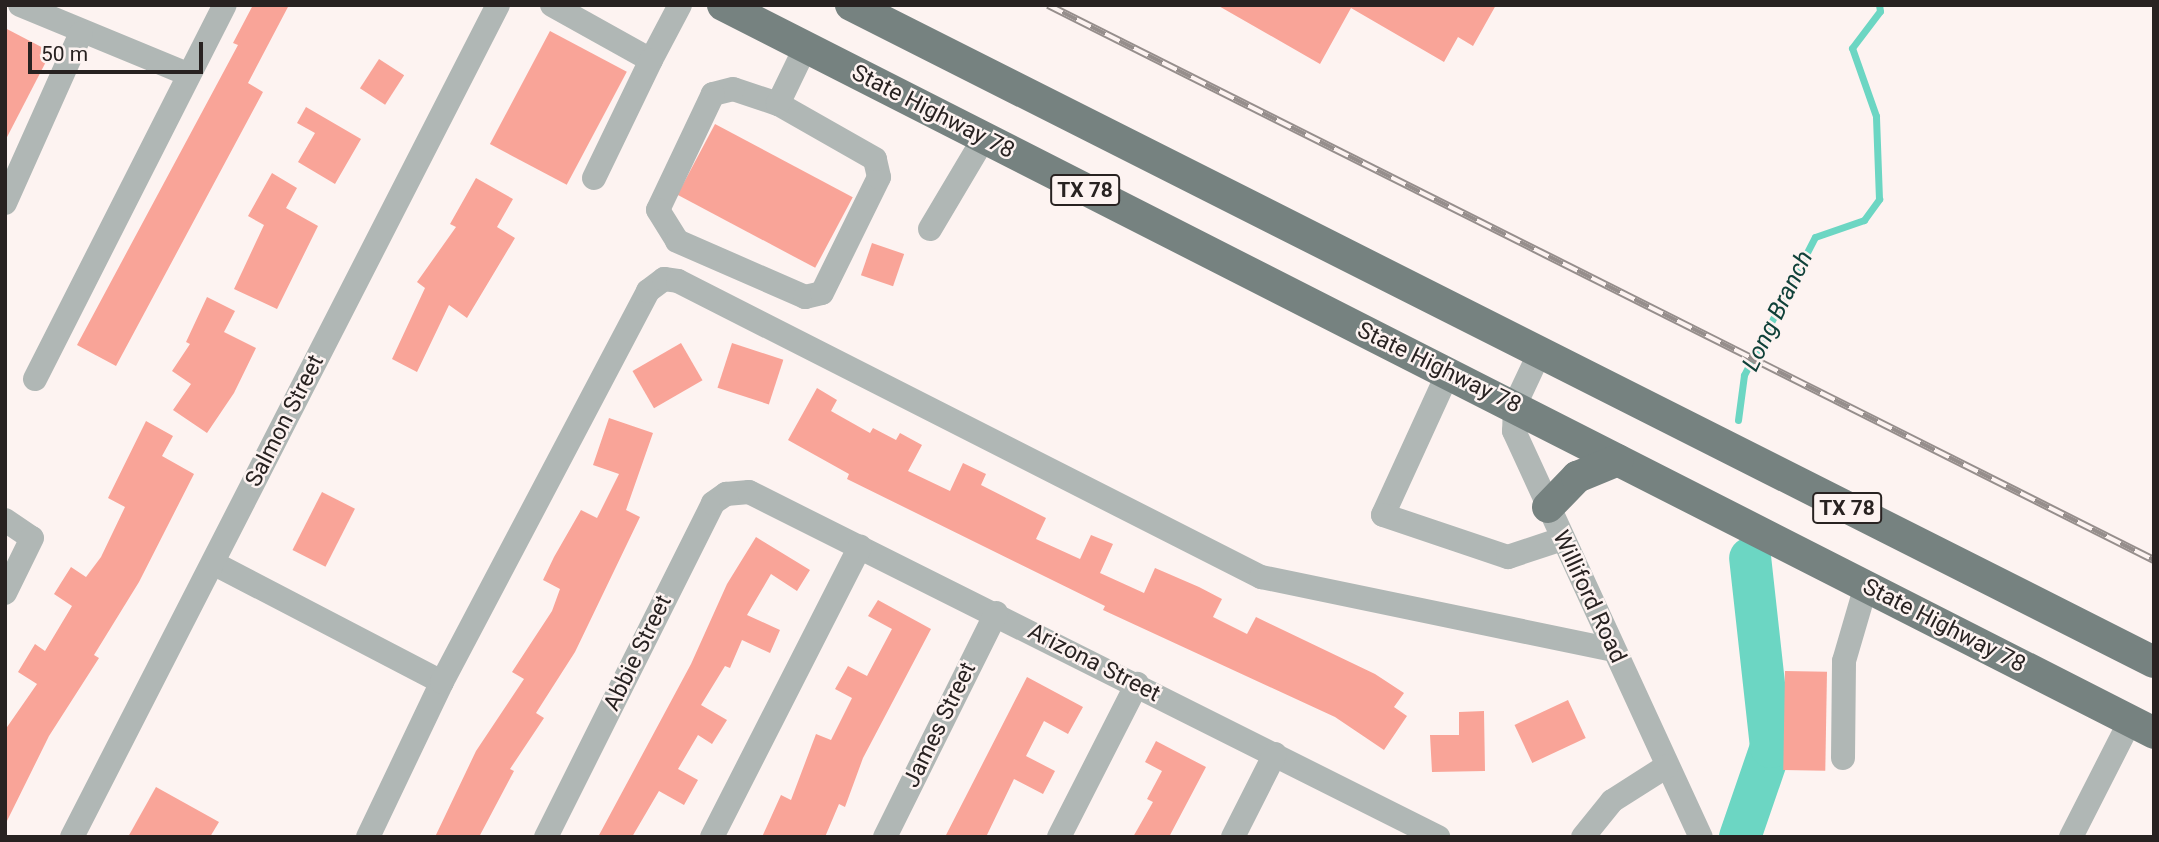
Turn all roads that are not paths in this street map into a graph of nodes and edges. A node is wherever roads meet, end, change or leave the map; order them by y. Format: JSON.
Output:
{"nodes":[{"id":1,"x":20,"y":5,"type":"edge"},
{"id":2,"x":225,"y":5,"type":"edge"},
{"id":3,"x":498,"y":5,"type":"edge"},
{"id":4,"x":552,"y":5,"type":"edge"},
{"id":5,"x":680,"y":5,"type":"edge"},
{"id":6,"x":723,"y":5,"type":"edge"},
{"id":7,"x":851,"y":5,"type":"edge"},
{"id":8,"x":81,"y":33,"type":"junction"},
{"id":9,"x":806,"y":46,"type":"junction"},
{"id":10,"x":651,"y":60,"type":"junction"},
{"id":11,"x":187,"y":74,"type":"junction"},
{"id":12,"x":778,"y":104,"type":"junction"},
{"id":13,"x":984,"y":138,"type":"junction"},
{"id":14,"x":594,"y":178,"type":"dead end"},
{"id":15,"x":5,"y":203,"type":"edge"},
{"id":16,"x":930,"y":229,"type":"dead end"},
{"id":17,"x":1539,"y":354,"type":"junction"},
{"id":18,"x":1448,"y":373,"type":"junction"},
{"id":19,"x":35,"y":379,"type":"dead end"},
{"id":20,"x":1514,"y":405,"type":"junction"},
{"id":21,"x":1618,"y":460,"type":"junction"},
{"id":22,"x":749,"y":492,"type":"joint"},
{"id":23,"x":1548,"y":507,"type":"junction"},
{"id":24,"x":5,"y":520,"type":"edge"},
{"id":25,"x":1562,"y":539,"type":"junction"},
{"id":26,"x":860,"y":547,"type":"junction"},
{"id":27,"x":213,"y":563,"type":"junction"},
{"id":28,"x":1866,"y":586,"type":"junction"},
{"id":29,"x":5,"y":593,"type":"edge"},
{"id":30,"x":996,"y":613,"type":"junction"},
{"id":31,"x":1614,"y":650,"type":"junction"},
{"id":32,"x":2154,"y":662,"type":"edge"},
{"id":33,"x":442,"y":682,"type":"junction"},
{"id":34,"x":1137,"y":684,"type":"junction"},
{"id":35,"x":2142,"y":727,"type":"edge"},
{"id":36,"x":1275,"y":754,"type":"junction"},
{"id":37,"x":1843,"y":758,"type":"dead end"},
{"id":38,"x":1667,"y":766,"type":"junction"},
{"id":39,"x":1409,"y":830,"type":"edge"},
{"id":40,"x":72,"y":837,"type":"edge"},
{"id":41,"x":368,"y":837,"type":"edge"},
{"id":42,"x":546,"y":837,"type":"edge"},
{"id":43,"x":712,"y":837,"type":"edge"},
{"id":44,"x":885,"y":837,"type":"edge"},
{"id":45,"x":1059,"y":837,"type":"edge"},
{"id":46,"x":1233,"y":837,"type":"edge"},
{"id":47,"x":1438,"y":837,"type":"edge"},
{"id":48,"x":1583,"y":837,"type":"edge"},
{"id":49,"x":1701,"y":837,"type":"edge"},
{"id":50,"x":2071,"y":837,"type":"edge"}],
"edges":[{"from":1,"to":8,"type":"street"},
{"from":2,"to":11,"type":"street"},
{"from":3,"to":27,"type":"street","name":"Salmon Street"},
{"from":4,"to":10,"type":"street"},
{"from":5,"to":10,"type":"street"},
{"from":6,"to":9,"type":"main road","name":"State Highway 78","number":"TX 78"},
{"from":7,"to":17,"type":"main road","number":"TX 78"},
{"from":8,"to":11,"type":"street"},
{"from":8,"to":15,"type":"street"},
{"from":9,"to":12,"type":"street"},
{"from":9,"to":13,"type":"main road","name":"State Highway 78","number":"TX 78"},
{"from":10,"to":14,"type":"street"},
{"from":11,"to":19,"type":"street"},
{"from":12,"to":12,"type":"street"},
{"from":13,"to":16,"type":"street"},
{"from":13,"to":18,"type":"main road","name":"State Highway 78","number":"TX 78"},
{"from":17,"to":20,"type":"street"},
{"from":17,"to":32,"type":"main road","number":"TX 78"},
{"from":18,"to":20,"type":"main road","name":"State Highway 78","number":"TX 78"},
{"from":18,"to":25,"type":"street"},
{"from":20,"to":21,"type":"main road","name":"State Highway 78","number":"TX 78"},
{"from":20,"to":23,"type":"street","name":"Williford Road"},
{"from":21,"to":23,"type":"main road"},
{"from":21,"to":28,"type":"main road","name":"State Highway 78","number":"TX 78"},
{"from":22,"to":26,"type":"street","name":"Arizona Street"},
{"from":22,"to":42,"type":"street","name":"Abbie Street"},
{"from":23,"to":25,"type":"street","name":"Williford Road"},
{"from":24,"to":29,"type":"street"},
{"from":25,"to":31,"type":"street","name":"Williford Road"},
{"from":26,"to":30,"type":"street","name":"Arizona Street"},
{"from":26,"to":43,"type":"street"},
{"from":27,"to":33,"type":"street"},
{"from":27,"to":40,"type":"street","name":"Salmon Street"},
{"from":28,"to":35,"type":"main road","name":"State Highway 78","number":"TX 78"},
{"from":28,"to":37,"type":"street"},
{"from":30,"to":34,"type":"street","name":"Arizona Street"},
{"from":30,"to":44,"type":"street","name":"James Street"},
{"from":31,"to":33,"type":"street"},
{"from":31,"to":38,"type":"street","name":"Williford Road"},
{"from":33,"to":41,"type":"street"},
{"from":34,"to":36,"type":"street","name":"Arizona Street"},
{"from":34,"to":45,"type":"street"},
{"from":35,"to":50,"type":"street"},
{"from":36,"to":39,"type":"street","name":"Arizona Street"},
{"from":36,"to":46,"type":"street"},
{"from":38,"to":48,"type":"street"},
{"from":38,"to":49,"type":"street","name":"Williford Road"},
{"from":39,"to":47,"type":"street","name":"Arizona Street"}]}
